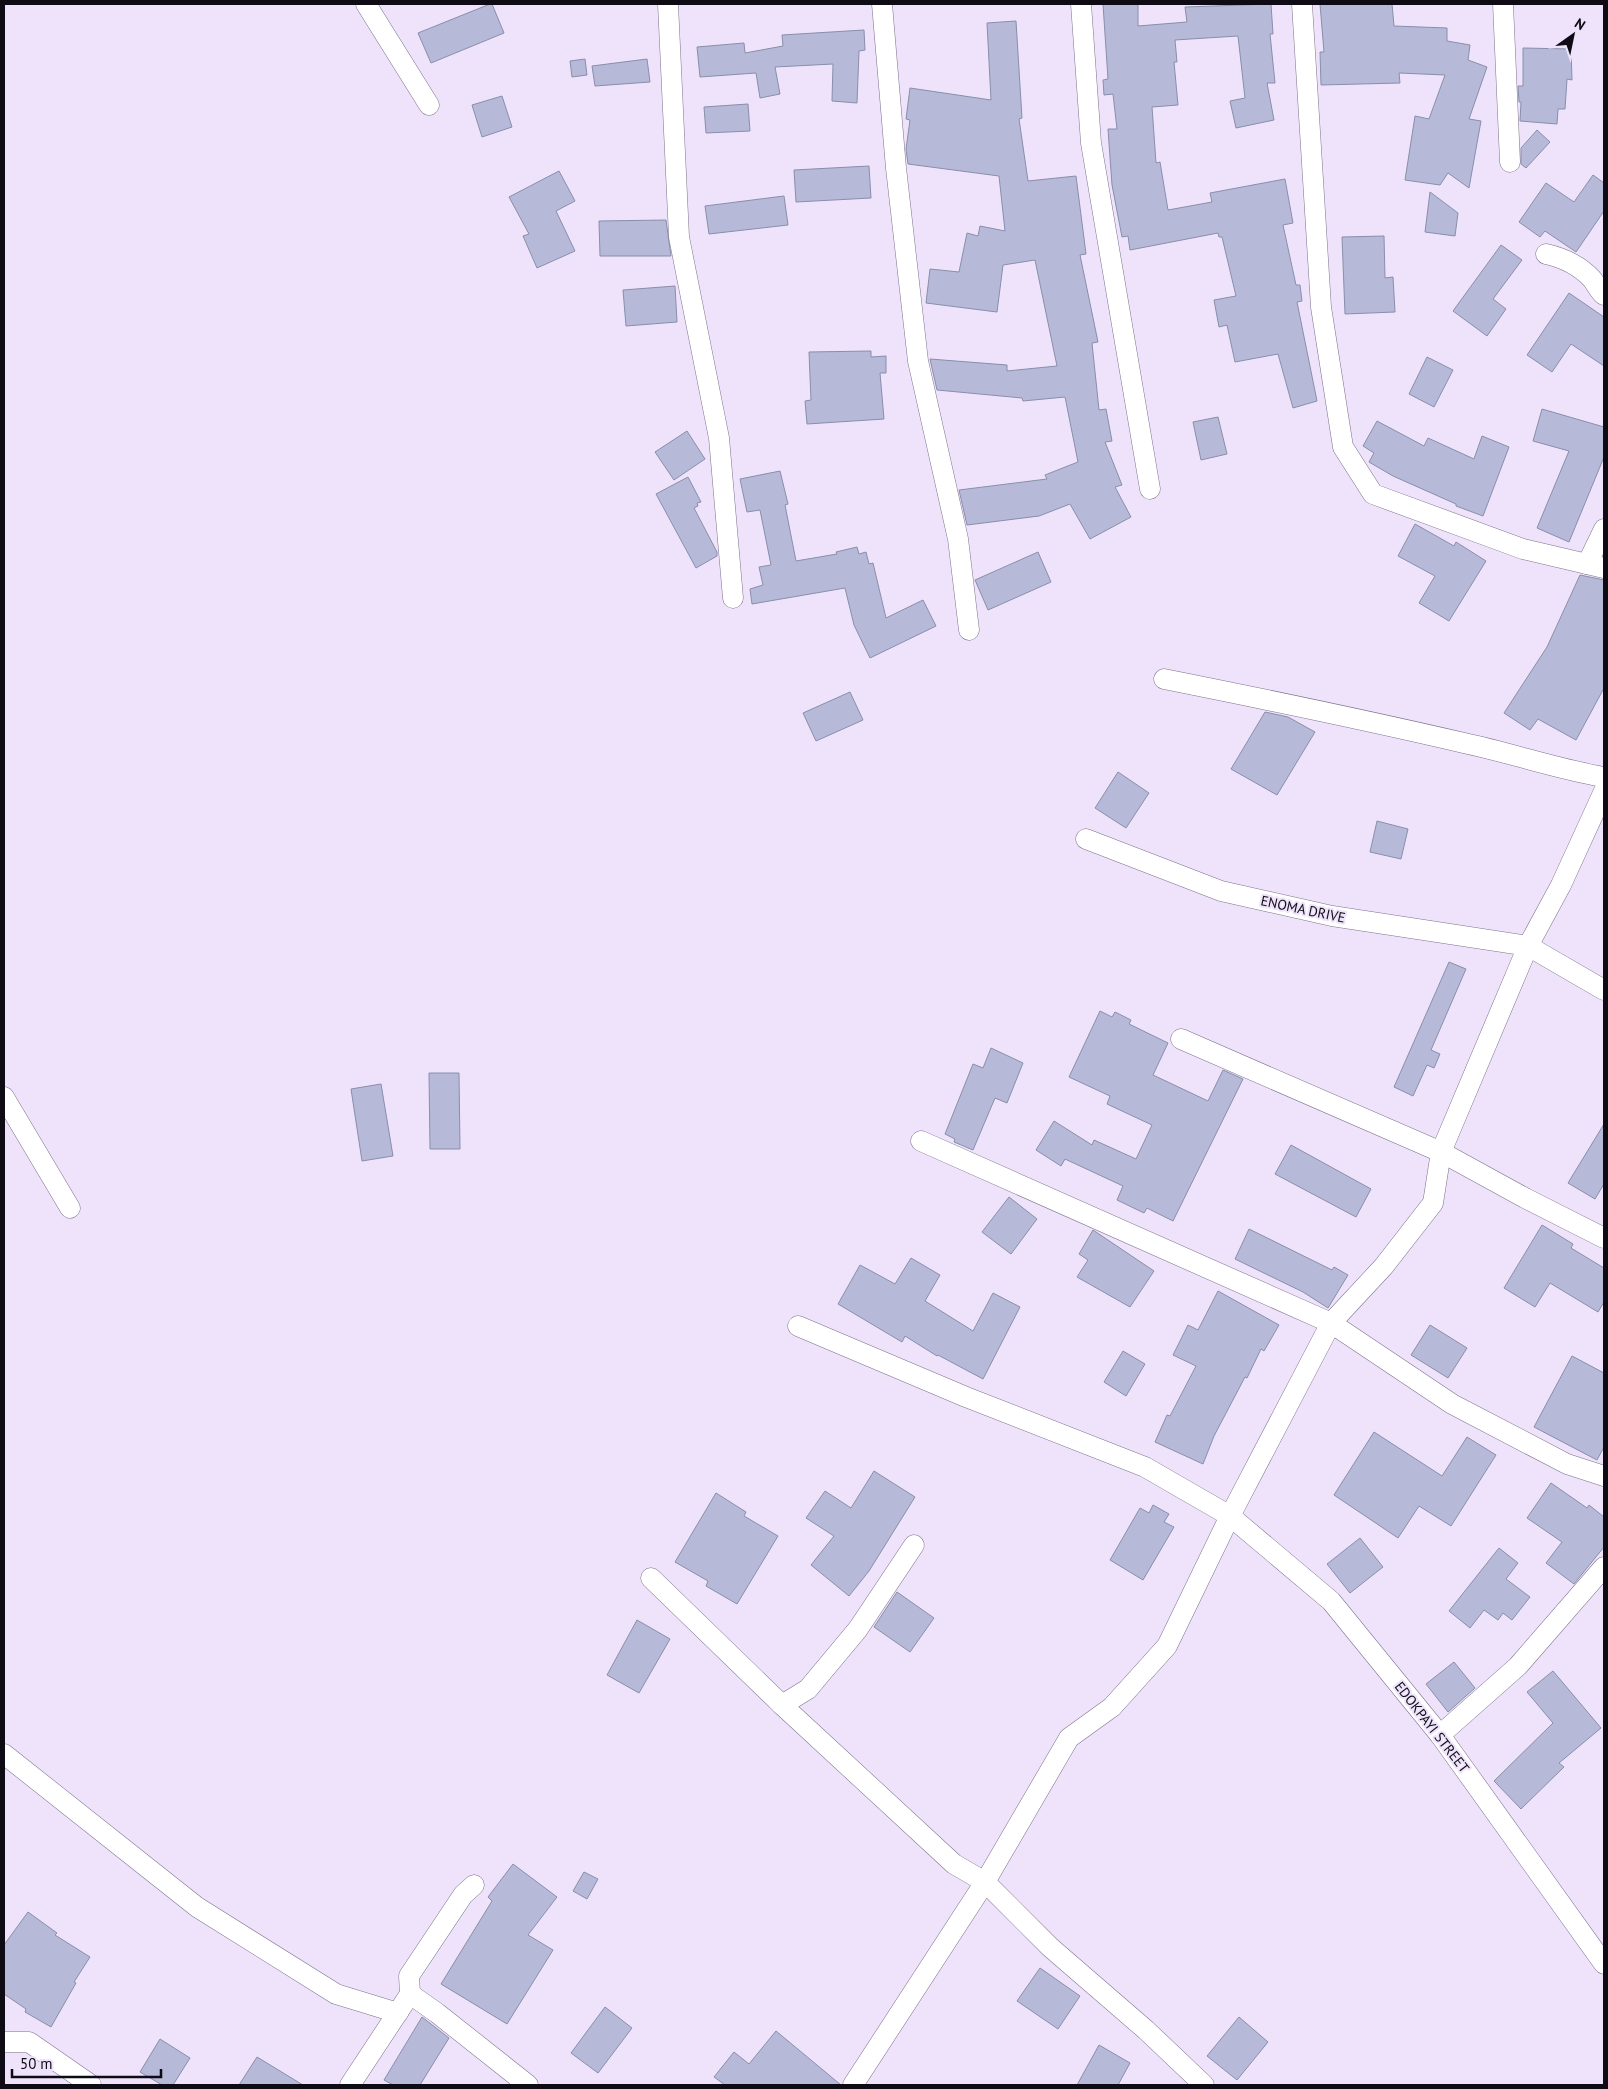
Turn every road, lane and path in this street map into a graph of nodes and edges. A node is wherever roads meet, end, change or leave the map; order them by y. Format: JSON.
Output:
{"nodes":[{"id":1,"x":366,"y":4,"type":"edge"},
{"id":2,"x":668,"y":4,"type":"edge"},
{"id":3,"x":882,"y":4,"type":"edge"},
{"id":4,"x":1081,"y":4,"type":"edge"},
{"id":5,"x":1302,"y":4,"type":"edge"},
{"id":6,"x":1503,"y":4,"type":"edge"},
{"id":7,"x":429,"y":105,"type":"dead end"},
{"id":8,"x":1510,"y":162,"type":"dead end"},
{"id":9,"x":1546,"y":254,"type":"dead end"},
{"id":10,"x":1604,"y":295,"type":"edge"},
{"id":11,"x":1150,"y":489,"type":"dead end"},
{"id":12,"x":1604,"y":529,"type":"edge"},
{"id":13,"x":1596,"y":566,"type":"edge"},
{"id":14,"x":733,"y":598,"type":"dead end"},
{"id":15,"x":969,"y":630,"type":"dead end"},
{"id":16,"x":1164,"y":679,"type":"dead end"},
{"id":17,"x":1604,"y":777,"type":"edge"},
{"id":18,"x":1604,"y":791,"type":"edge"},
{"id":19,"x":1086,"y":839,"type":"dead end"},
{"id":20,"x":1528,"y":946,"type":"junction"},
{"id":21,"x":1604,"y":990,"type":"edge"},
{"id":22,"x":1181,"y":1040,"type":"dead end"},
{"id":23,"x":4,"y":1097,"type":"edge"},
{"id":24,"x":921,"y":1140,"type":"dead end"},
{"id":25,"x":1441,"y":1152,"type":"junction"},
{"id":26,"x":70,"y":1208,"type":"dead end"},
{"id":27,"x":1604,"y":1238,"type":"edge"},
{"id":28,"x":1331,"y":1323,"type":"junction"},
{"id":29,"x":798,"y":1326,"type":"dead end"},
{"id":30,"x":1604,"y":1476,"type":"edge"},
{"id":31,"x":1230,"y":1516,"type":"junction"},
{"id":32,"x":914,"y":1545,"type":"dead end"},
{"id":33,"x":1604,"y":1567,"type":"edge"},
{"id":34,"x":651,"y":1578,"type":"dead end"},
{"id":35,"x":782,"y":1705,"type":"junction"},
{"id":36,"x":1440,"y":1735,"type":"junction"},
{"id":37,"x":4,"y":1754,"type":"edge"},
{"id":38,"x":985,"y":1882,"type":"junction"},
{"id":39,"x":474,"y":1885,"type":"dead end"},
{"id":40,"x":1604,"y":1964,"type":"edge"},
{"id":41,"x":410,"y":1994,"type":"junction"},
{"id":42,"x":398,"y":2013,"type":"junction"},
{"id":43,"x":4,"y":2042,"type":"edge"},
{"id":44,"x":91,"y":2085,"type":"edge"},
{"id":45,"x":350,"y":2085,"type":"edge"},
{"id":46,"x":528,"y":2085,"type":"edge"},
{"id":47,"x":852,"y":2085,"type":"edge"},
{"id":48,"x":1204,"y":2085,"type":"edge"}],
"edges":[{"from":1,"to":7,"type":"street"},
{"from":2,"to":14,"type":"street"},
{"from":3,"to":15,"type":"street"},
{"from":4,"to":11,"type":"street"},
{"from":5,"to":13,"type":"street"},
{"from":6,"to":8,"type":"street"},
{"from":9,"to":10,"type":"street"},
{"from":12,"to":13,"type":"street"},
{"from":16,"to":17,"type":"street"},
{"from":18,"to":20,"type":"street"},
{"from":19,"to":20,"type":"street","name":"ENOMA DRIVE"},
{"from":20,"to":21,"type":"street"},
{"from":20,"to":25,"type":"street"},
{"from":22,"to":25,"type":"street"},
{"from":23,"to":26,"type":"street"},
{"from":24,"to":28,"type":"street"},
{"from":25,"to":27,"type":"street"},
{"from":25,"to":28,"type":"street"},
{"from":28,"to":30,"type":"street"},
{"from":28,"to":31,"type":"street"},
{"from":29,"to":31,"type":"street","name":"EDOKPAYI STREET"},
{"from":31,"to":36,"type":"street","name":"EDOKPAYI STREET"},
{"from":31,"to":38,"type":"street"},
{"from":32,"to":35,"type":"street"},
{"from":33,"to":36,"type":"street"},
{"from":34,"to":35,"type":"street"},
{"from":35,"to":38,"type":"street"},
{"from":36,"to":40,"type":"street","name":"EDOKPAYI STREET"},
{"from":37,"to":42,"type":"street"},
{"from":38,"to":47,"type":"street"},
{"from":38,"to":48,"type":"street"},
{"from":39,"to":41,"type":"street"},
{"from":41,"to":42,"type":"street"},
{"from":41,"to":46,"type":"street"},
{"from":42,"to":45,"type":"street"},
{"from":43,"to":44,"type":"street"}]}
